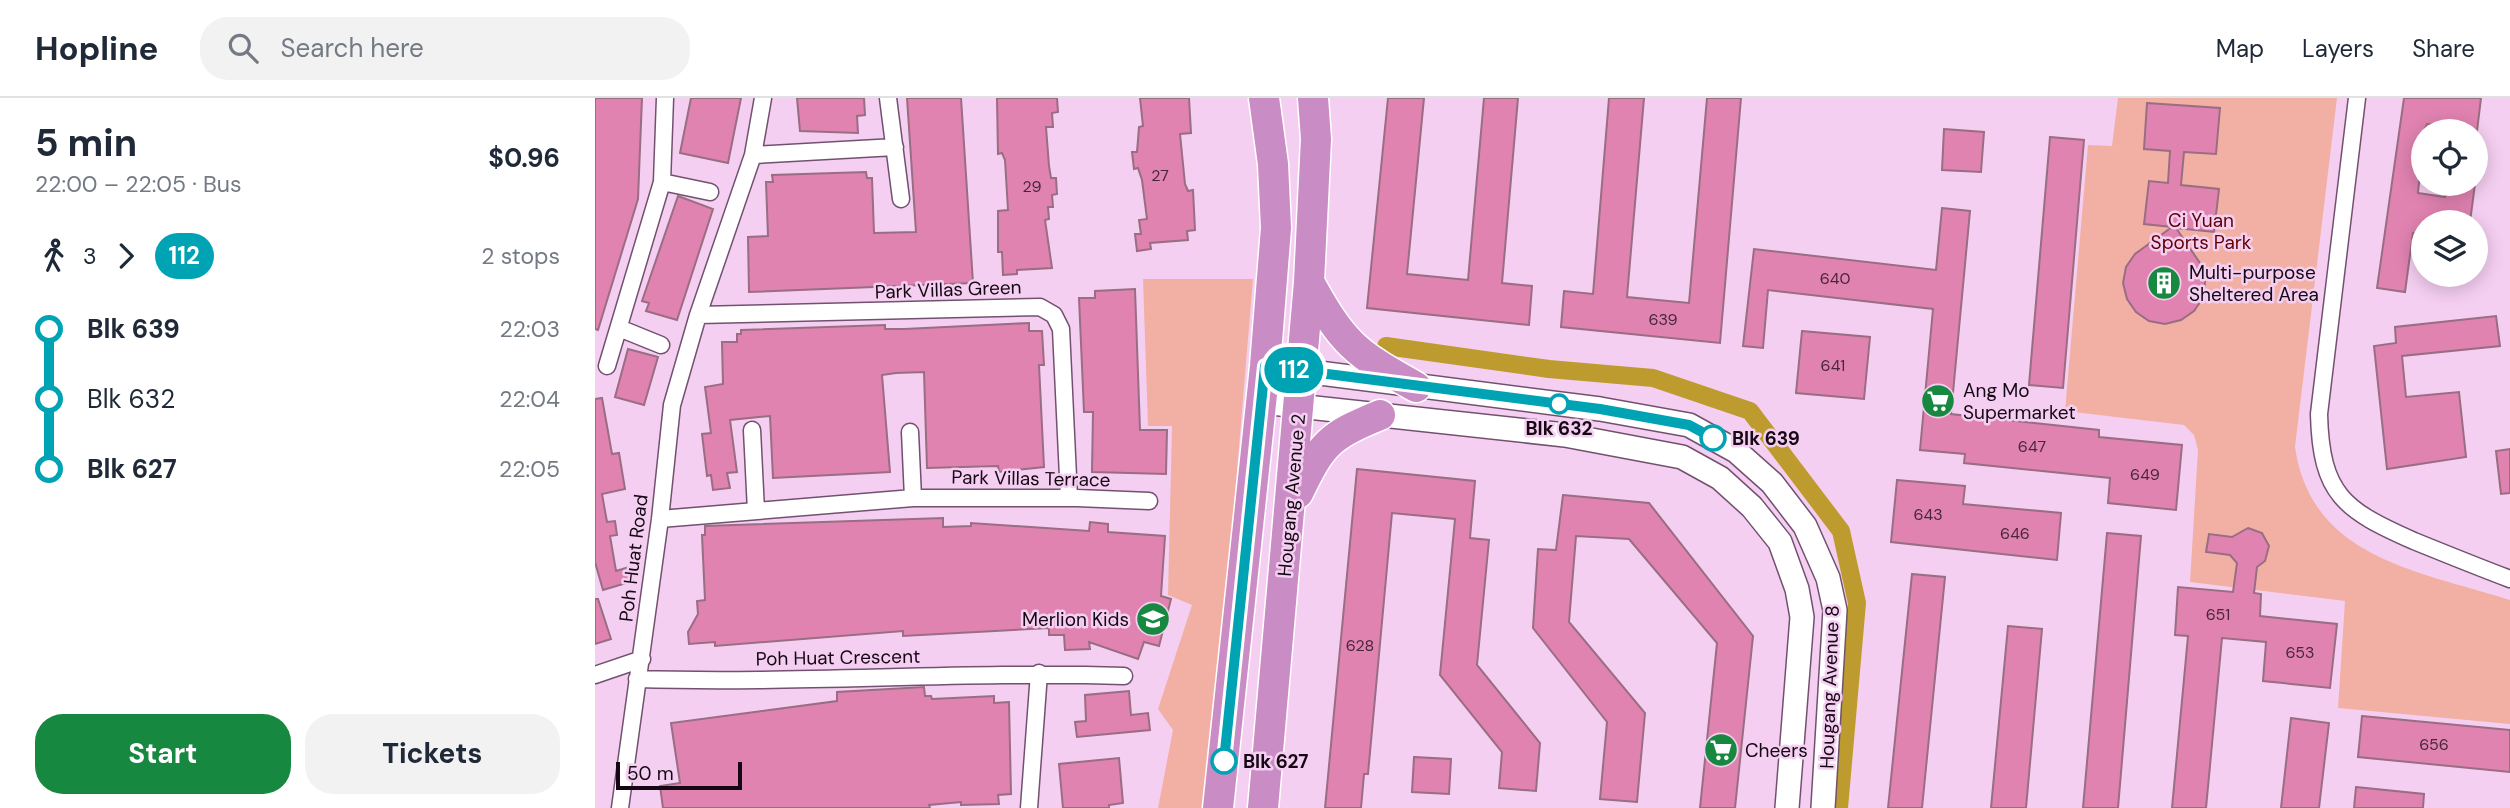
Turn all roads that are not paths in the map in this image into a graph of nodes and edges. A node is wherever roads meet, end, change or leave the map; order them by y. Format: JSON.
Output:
{"nodes":[{"id":1,"x":665,"y":98,"type":"edge"},
{"id":2,"x":763,"y":98,"type":"edge"},
{"id":3,"x":888,"y":98,"type":"edge"},
{"id":4,"x":1264,"y":98,"type":"edge"},
{"id":5,"x":1313,"y":98,"type":"edge"},
{"id":6,"x":1325,"y":98,"type":"edge"},
{"id":7,"x":2357,"y":98,"type":"edge"},
{"id":8,"x":1316,"y":139,"type":"junction"},
{"id":9,"x":895,"y":147,"type":"junction"},
{"id":10,"x":753,"y":156,"type":"junction"},
{"id":11,"x":662,"y":182,"type":"junction"},
{"id":12,"x":710,"y":192,"type":"dead end"},
{"id":13,"x":901,"y":199,"type":"dead end"},
{"id":14,"x":1309,"y":282,"type":"junction"},
{"id":15,"x":698,"y":316,"type":"junction"},
{"id":16,"x":619,"y":328,"type":"junction"},
{"id":17,"x":661,"y":345,"type":"dead end"},
{"id":18,"x":607,"y":366,"type":"dead end"},
{"id":19,"x":1265,"y":366,"type":"junction"},
{"id":20,"x":1303,"y":372,"type":"junction"},
{"id":21,"x":1416,"y":387,"type":"junction"},
{"id":22,"x":1261,"y":402,"type":"junction"},
{"id":23,"x":1300,"y":406,"type":"junction"},
{"id":24,"x":1380,"y":415,"type":"junction"},
{"id":25,"x":752,"y":430,"type":"dead end"},
{"id":26,"x":910,"y":432,"type":"dead end"},
{"id":27,"x":913,"y":498,"type":"junction"},
{"id":28,"x":1069,"y":498,"type":"junction"},
{"id":29,"x":1149,"y":501,"type":"dead end"},
{"id":30,"x":1290,"y":509,"type":"junction"},
{"id":31,"x":757,"y":511,"type":"junction"},
{"id":32,"x":660,"y":519,"type":"junction"},
{"id":33,"x":2510,"y":579,"type":"edge"},
{"id":34,"x":642,"y":659,"type":"junction"},
{"id":35,"x":1039,"y":673,"type":"junction"},
{"id":36,"x":595,"y":675,"type":"edge"},
{"id":37,"x":1124,"y":676,"type":"dead end"},
{"id":38,"x":637,"y":679,"type":"junction"},
{"id":39,"x":620,"y":808,"type":"edge"},
{"id":40,"x":1029,"y":808,"type":"edge"},
{"id":41,"x":1219,"y":808,"type":"edge"},
{"id":42,"x":1263,"y":808,"type":"edge"},
{"id":43,"x":1787,"y":808,"type":"edge"},
{"id":44,"x":1823,"y":808,"type":"edge"}],
"edges":[{"from":1,"to":11,"type":"street"},
{"from":2,"to":10,"type":"street","name":"Poh Huat Road"},
{"from":3,"to":9,"type":"street"},
{"from":4,"to":19,"type":"highway","name":"Hougang Avenue 2"},
{"from":5,"to":8,"type":"highway"},
{"from":6,"to":8,"type":"highway"},
{"from":7,"to":33,"type":"street"},
{"from":8,"to":14,"type":"highway","name":"Hougang Avenue 2"},
{"from":9,"to":10,"type":"street"},
{"from":9,"to":13,"type":"street"},
{"from":10,"to":15,"type":"street","name":"Poh Huat Road"},
{"from":11,"to":12,"type":"street"},
{"from":11,"to":16,"type":"street"},
{"from":14,"to":20,"type":"highway","name":"Hougang Avenue 2"},
{"from":14,"to":21,"type":"highway"},
{"from":15,"to":28,"type":"street","name":"Park Villas Green"},
{"from":15,"to":32,"type":"street","name":"Poh Huat Road"},
{"from":16,"to":17,"type":"street"},
{"from":16,"to":18,"type":"street"},
{"from":19,"to":20,"type":"main road","name":"Hougang Avenue 8"},
{"from":19,"to":22,"type":"highway","name":"Hougang Avenue 2"},
{"from":20,"to":21,"type":"main road","name":"Hougang Avenue 8"},
{"from":20,"to":23,"type":"highway","name":"Hougang Avenue 2"},
{"from":21,"to":44,"type":"main road","name":"Hougang Avenue 8"},
{"from":22,"to":23,"type":"main road","name":"Hougang Avenue 8"},
{"from":22,"to":41,"type":"highway","name":"Hougang Avenue 2"},
{"from":23,"to":24,"type":"main road","name":"Hougang Avenue 8"},
{"from":23,"to":30,"type":"highway","name":"Hougang Avenue 2"},
{"from":24,"to":30,"type":"highway"},
{"from":24,"to":43,"type":"main road","name":"Hougang Avenue 8"},
{"from":25,"to":31,"type":"street"},
{"from":26,"to":27,"type":"street"},
{"from":27,"to":28,"type":"street","name":"Park Villas Terrace"},
{"from":27,"to":31,"type":"street","name":"Park Villas Terrace"},
{"from":28,"to":29,"type":"street","name":"Park Villas Terrace"},
{"from":30,"to":42,"type":"highway","name":"Hougang Avenue 2"},
{"from":31,"to":32,"type":"street","name":"Park Villas Terrace"},
{"from":32,"to":34,"type":"street","name":"Poh Huat Road"},
{"from":34,"to":36,"type":"street"},
{"from":34,"to":38,"type":"street","name":"Poh Huat Road"},
{"from":35,"to":37,"type":"street","name":"Poh Huat Crescent"},
{"from":35,"to":38,"type":"street","name":"Poh Huat Crescent"},
{"from":35,"to":40,"type":"street"},
{"from":38,"to":39,"type":"street","name":"Poh Huat Road"}]}
